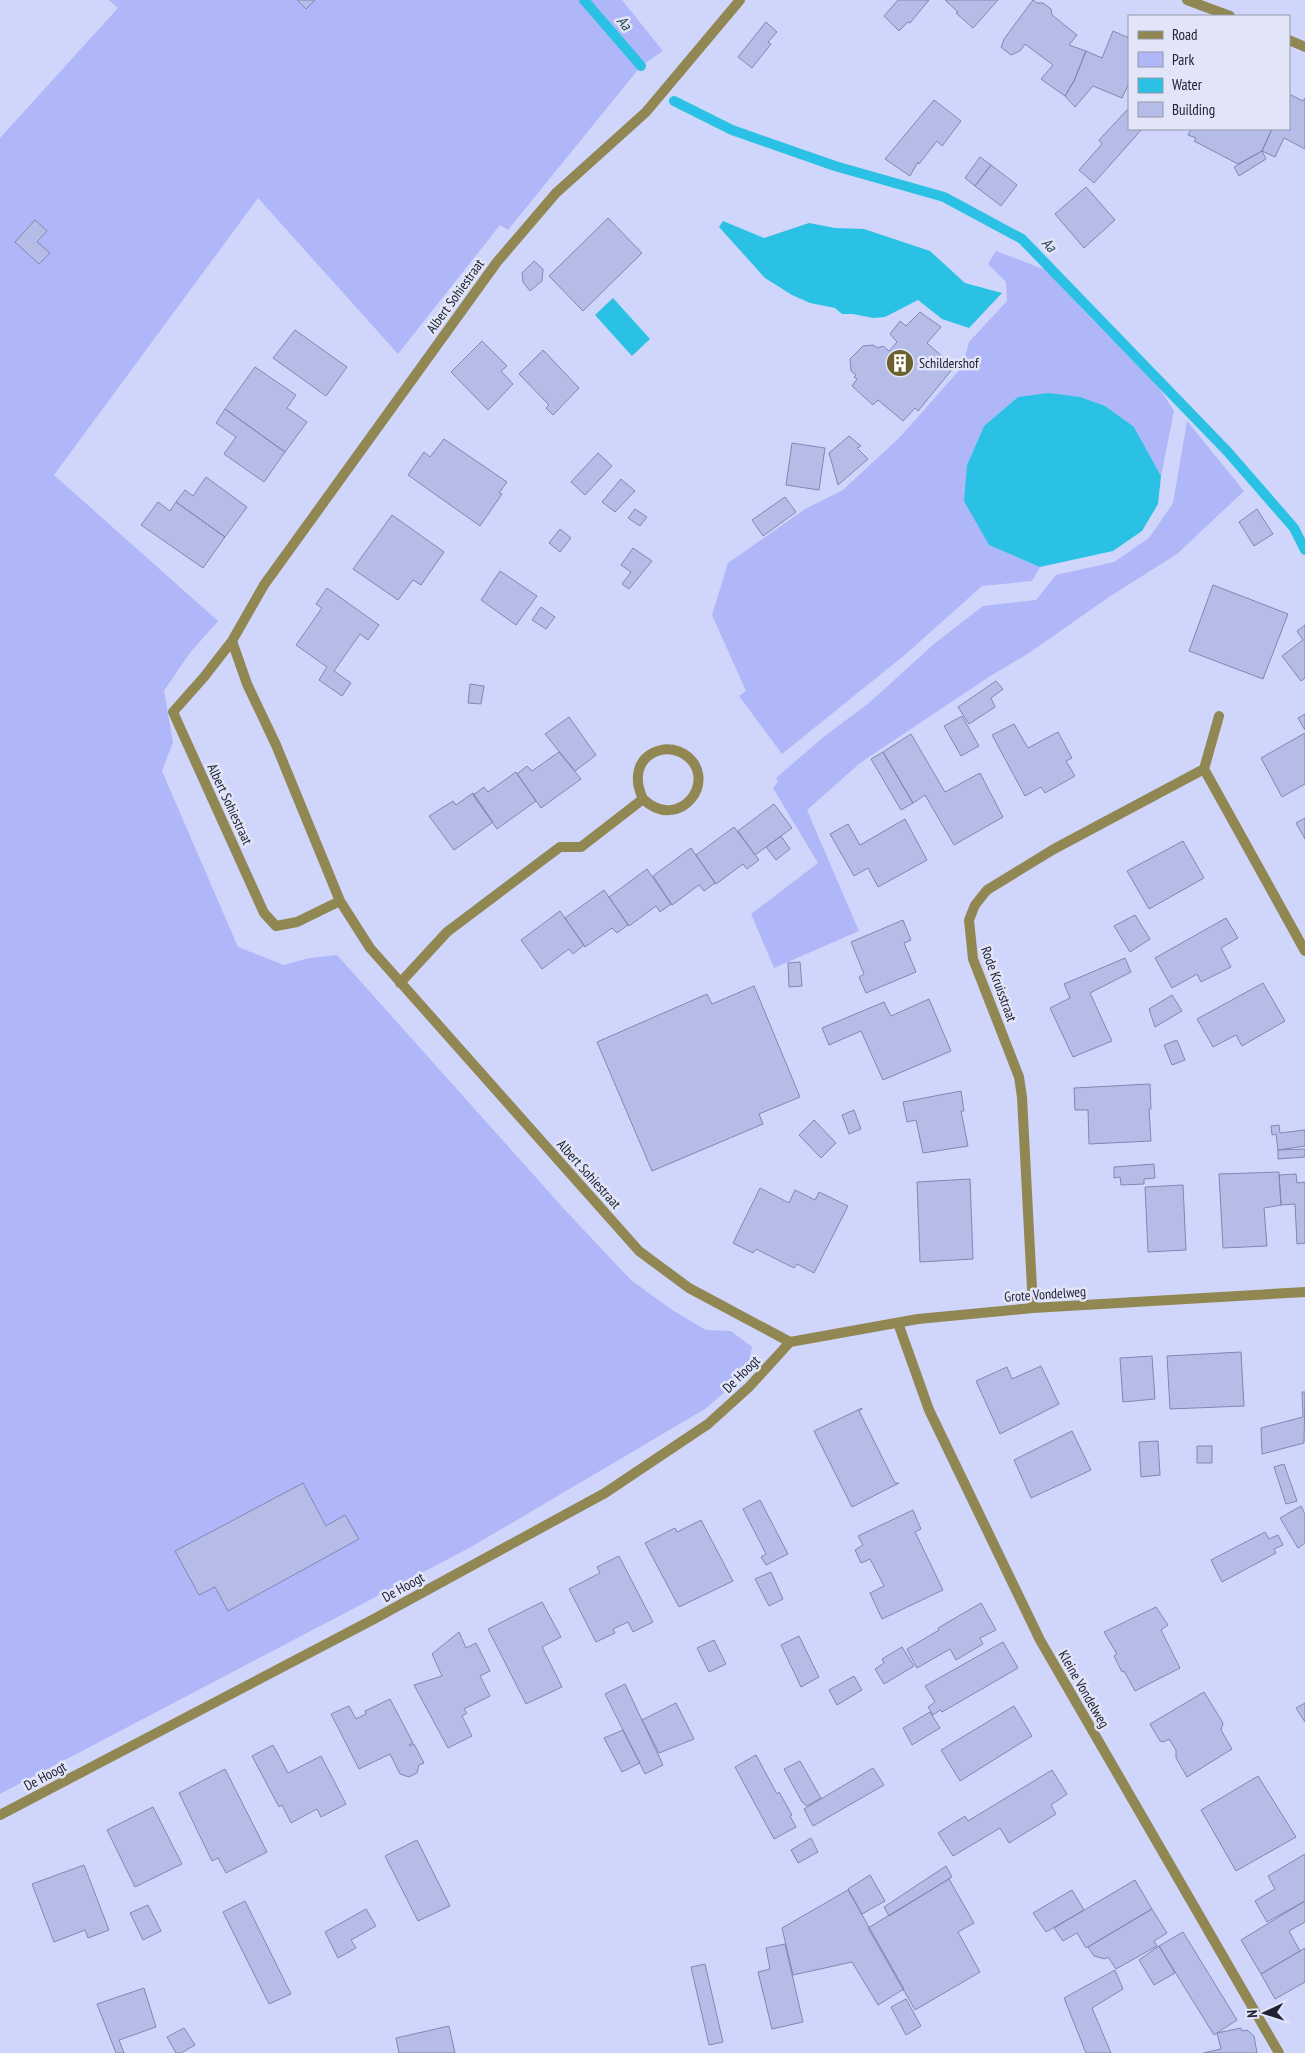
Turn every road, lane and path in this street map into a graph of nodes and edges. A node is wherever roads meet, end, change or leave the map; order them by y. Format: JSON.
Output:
{"nodes":[{"id":1,"x":740,"y":0,"type":"edge"},
{"id":2,"x":1187,"y":0,"type":"edge"},
{"id":3,"x":1227,"y":15,"type":"edge"},
{"id":4,"x":1290,"y":40,"type":"edge"},
{"id":5,"x":1305,"y":47,"type":"edge"},
{"id":6,"x":232,"y":640,"type":"junction"},
{"id":7,"x":1219,"y":716,"type":"dead end"},
{"id":8,"x":1204,"y":769,"type":"junction"},
{"id":9,"x":643,"y":799,"type":"junction"},
{"id":10,"x":340,"y":901,"type":"junction"},
{"id":11,"x":1305,"y":951,"type":"edge"},
{"id":12,"x":400,"y":983,"type":"junction"},
{"id":13,"x":1305,"y":1292,"type":"edge"},
{"id":14,"x":1033,"y":1308,"type":"junction"},
{"id":15,"x":898,"y":1322,"type":"junction"},
{"id":16,"x":790,"y":1342,"type":"junction"},
{"id":17,"x":0,"y":1815,"type":"edge"},
{"id":18,"x":1279,"y":2053,"type":"edge"}],
"edges":[{"from":1,"to":6,"type":"street","name":"Albert Sohiestraat"},
{"from":2,"to":3,"type":"street"},
{"from":4,"to":5,"type":"street"},
{"from":6,"to":10,"type":"street","name":"Albert Sohiestraat"},
{"from":6,"to":10,"type":"street","name":"Albert Sohiestraat"},
{"from":7,"to":8,"type":"street"},
{"from":8,"to":11,"type":"street"},
{"from":8,"to":14,"type":"street","name":"Rode Kruisstraat"},
{"from":9,"to":9,"type":"street"},
{"from":9,"to":12,"type":"street"},
{"from":10,"to":12,"type":"street","name":"Albert Sohiestraat"},
{"from":12,"to":16,"type":"street","name":"Albert Sohiestraat"},
{"from":13,"to":14,"type":"street","name":"Grote Vondelweg"},
{"from":14,"to":15,"type":"street","name":"Grote Vondelweg"},
{"from":15,"to":16,"type":"street","name":"Grote Vondelweg"},
{"from":15,"to":18,"type":"street","name":"Kleine Vondelweg"},
{"from":16,"to":17,"type":"street","name":"De Hoogt"}]}
